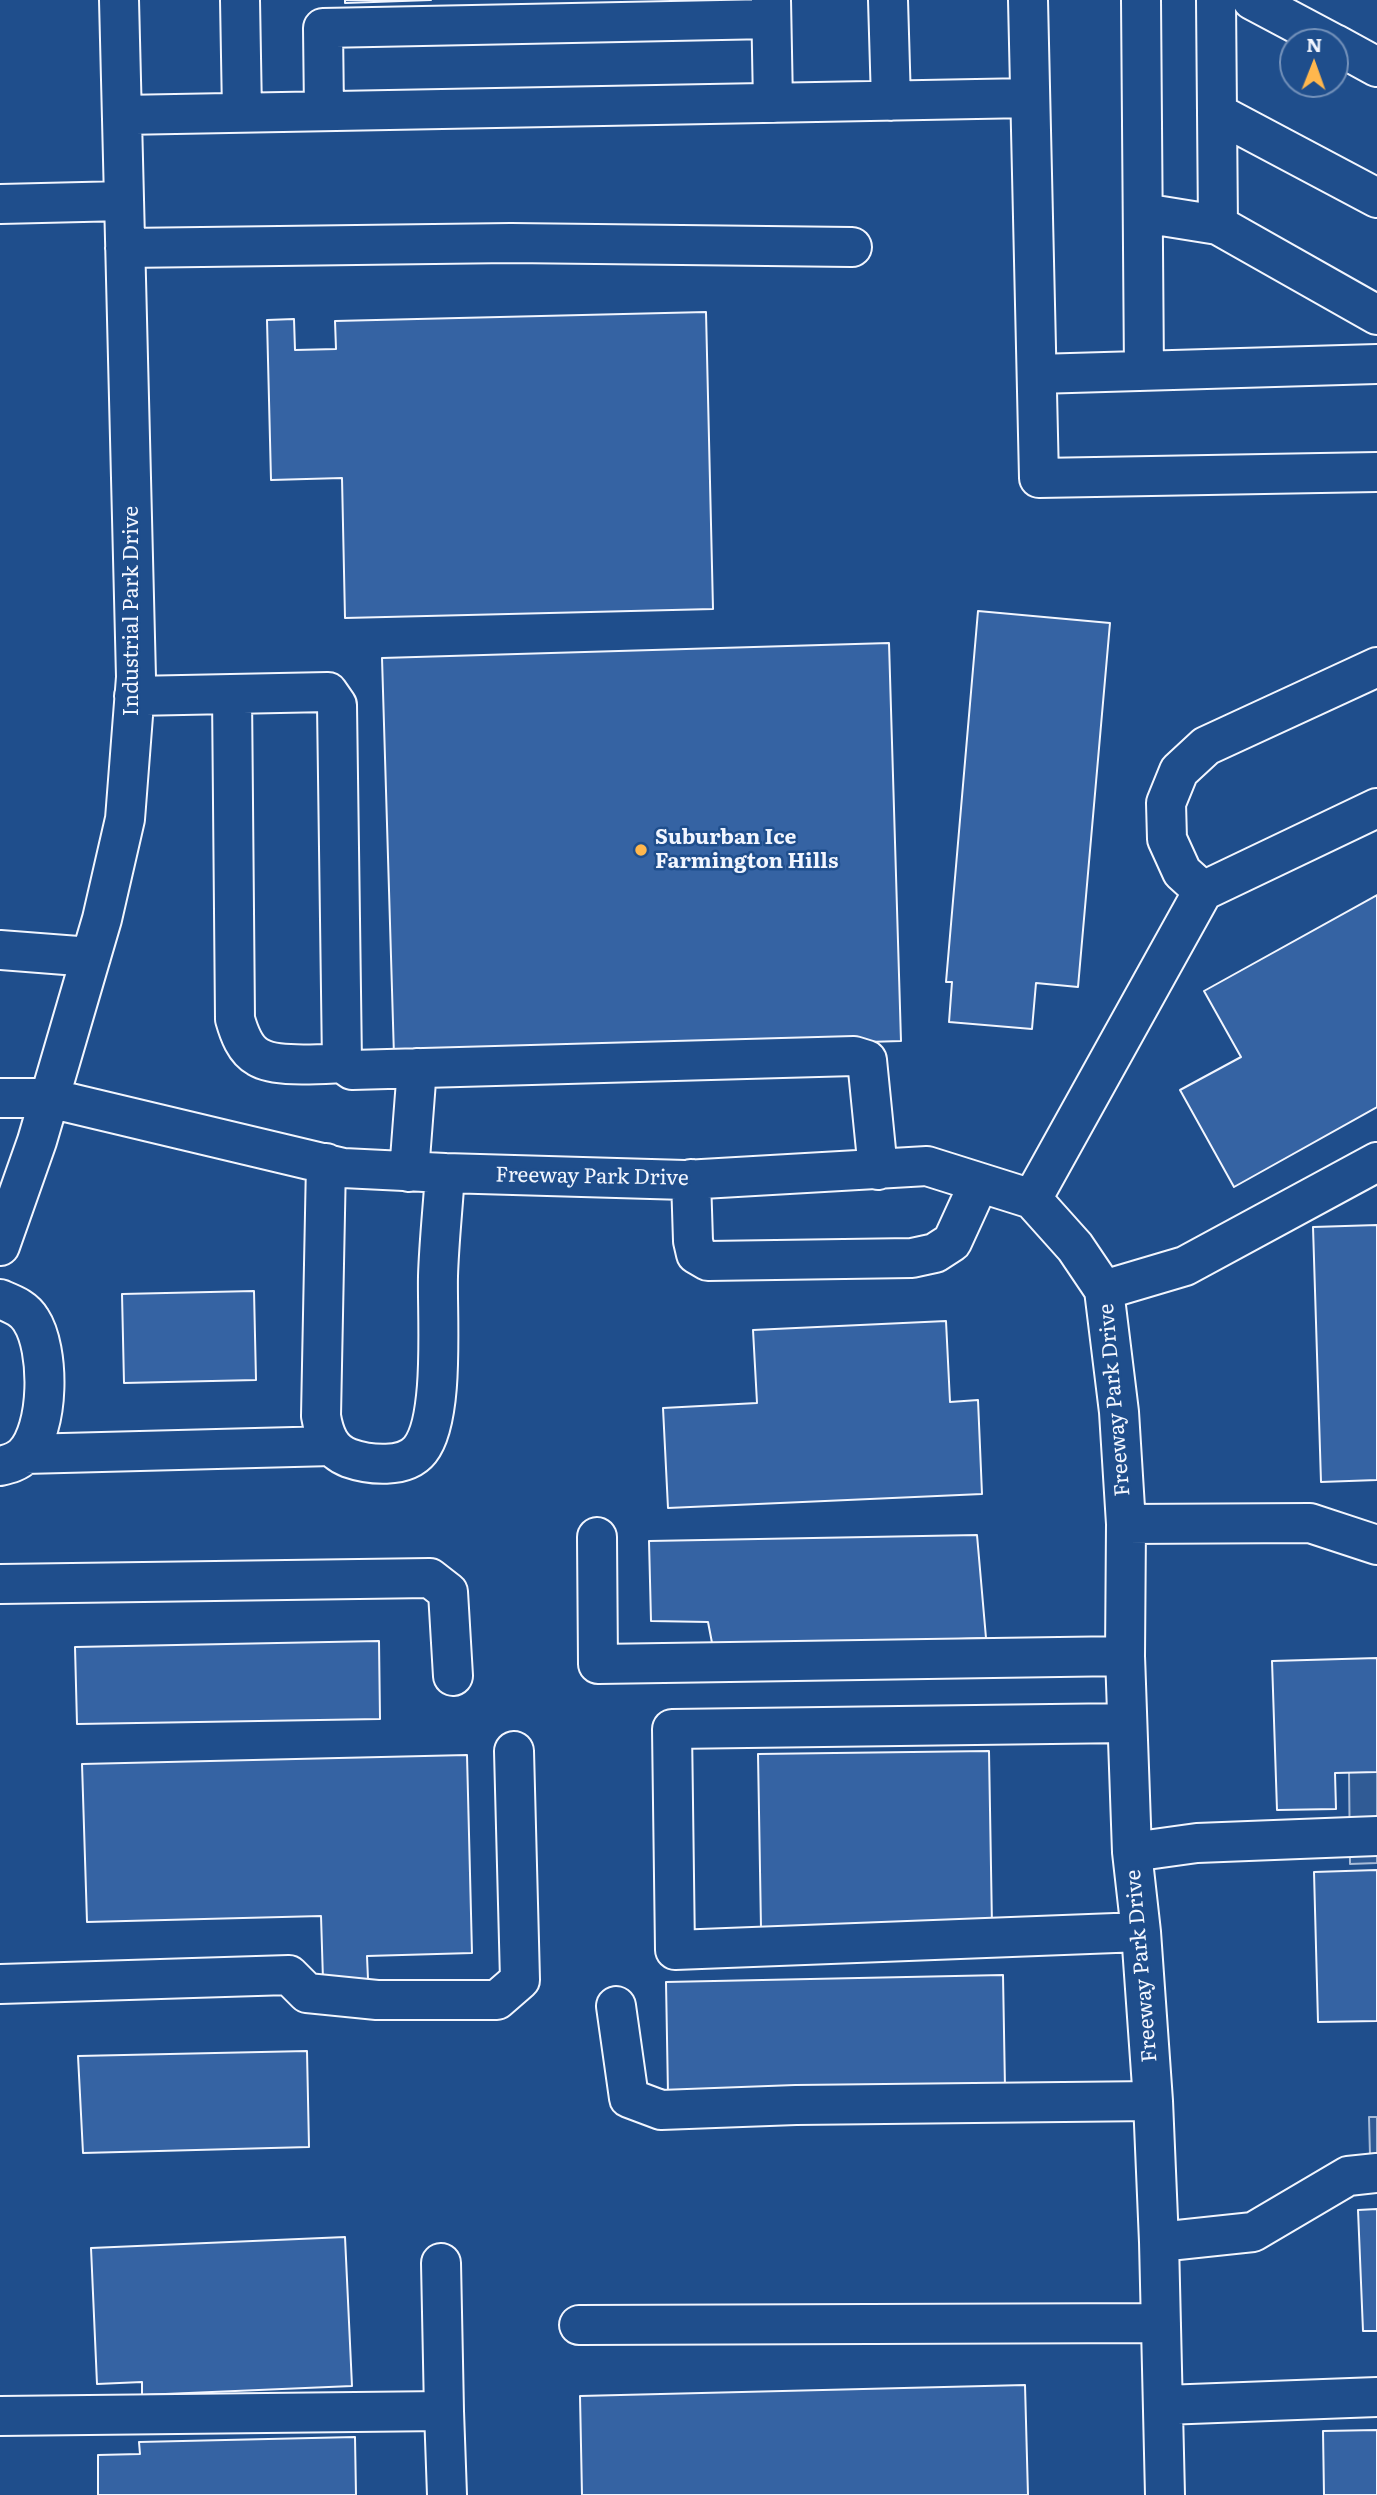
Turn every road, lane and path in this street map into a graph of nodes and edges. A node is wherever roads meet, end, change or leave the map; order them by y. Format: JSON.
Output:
{"nodes":[{"id":1,"x":119,"y":0,"type":"edge"},
{"id":2,"x":240,"y":0,"type":"edge"},
{"id":3,"x":888,"y":0,"type":"edge"},
{"id":4,"x":1028,"y":0,"type":"edge"},
{"id":5,"x":1141,"y":0,"type":"edge"},
{"id":6,"x":1216,"y":0,"type":"edge"},
{"id":7,"x":1252,"y":0,"type":"edge"},
{"id":8,"x":771,"y":10,"type":"edge"},
{"id":9,"x":1305,"y":28,"type":"edge"},
{"id":10,"x":1349,"y":52,"type":"edge"},
{"id":11,"x":1377,"y":67,"type":"edge"},
{"id":12,"x":1030,"y":98,"type":"junction"},
{"id":13,"x":891,"y":101,"type":"junction"},
{"id":14,"x":773,"y":103,"type":"junction"},
{"id":15,"x":324,"y":111,"type":"junction"},
{"id":16,"x":242,"y":113,"type":"junction"},
{"id":17,"x":1217,"y":113,"type":"junction"},
{"id":18,"x":122,"y":115,"type":"junction"},
{"id":19,"x":1377,"y":198,"type":"edge"},
{"id":20,"x":124,"y":201,"type":"junction"},
{"id":21,"x":0,"y":204,"type":"edge"},
{"id":22,"x":1143,"y":213,"type":"junction"},
{"id":23,"x":1218,"y":225,"type":"junction"},
{"id":24,"x":852,"y":247,"type":"dead end"},
{"id":25,"x":125,"y":248,"type":"junction"},
{"id":26,"x":1377,"y":315,"type":"edge"},
{"id":27,"x":1377,"y":364,"type":"edge"},
{"id":28,"x":1144,"y":371,"type":"junction"},
{"id":29,"x":1037,"y":374,"type":"junction"},
{"id":30,"x":1377,"y":472,"type":"edge"},
{"id":31,"x":1377,"y":667,"type":"edge"},
{"id":32,"x":232,"y":694,"type":"junction"},
{"id":33,"x":134,"y":696,"type":"junction"},
{"id":34,"x":1377,"y":808,"type":"edge"},
{"id":35,"x":1203,"y":891,"type":"junction"},
{"id":36,"x":0,"y":950,"type":"edge"},
{"id":37,"x":91,"y":957,"type":"junction"},
{"id":38,"x":342,"y":1063,"type":"junction"},
{"id":39,"x":416,"y":1068,"type":"junction"},
{"id":40,"x":0,"y":1098,"type":"edge"},
{"id":41,"x":49,"y":1098,"type":"junction"},
{"id":42,"x":1377,"y":1161,"type":"edge"},
{"id":43,"x":326,"y":1163,"type":"junction"},
{"id":44,"x":878,"y":1170,"type":"junction"},
{"id":45,"x":427,"y":1173,"type":"junction"},
{"id":46,"x":691,"y":1179,"type":"junction"},
{"id":47,"x":979,"y":1183,"type":"junction"},
{"id":48,"x":1032,"y":1199,"type":"junction"},
{"id":49,"x":0,"y":1246,"type":"edge"},
{"id":50,"x":1104,"y":1290,"type":"junction"},
{"id":51,"x":0,"y":1299,"type":"edge"},
{"id":52,"x":332,"y":1446,"type":"junction"},
{"id":53,"x":13,"y":1460,"type":"edge"},
{"id":54,"x":1126,"y":1524,"type":"junction"},
{"id":55,"x":597,"y":1537,"type":"dead end"},
{"id":56,"x":1377,"y":1545,"type":"edge"},
{"id":57,"x":0,"y":1584,"type":"edge"},
{"id":58,"x":1125,"y":1656,"type":"junction"},
{"id":59,"x":453,"y":1676,"type":"dead end"},
{"id":60,"x":1126,"y":1723,"type":"junction"},
{"id":61,"x":514,"y":1751,"type":"dead end"},
{"id":62,"x":1377,"y":1836,"type":"edge"},
{"id":63,"x":1132,"y":1852,"type":"junction"},
{"id":64,"x":1141,"y":1932,"type":"junction"},
{"id":65,"x":0,"y":1984,"type":"edge"},
{"id":66,"x":616,"y":2006,"type":"dead end"},
{"id":67,"x":1153,"y":2101,"type":"junction"},
{"id":68,"x":1377,"y":2173,"type":"edge"},
{"id":69,"x":1159,"y":2242,"type":"junction"},
{"id":70,"x":441,"y":2263,"type":"dead end"},
{"id":71,"x":1161,"y":2323,"type":"junction"},
{"id":72,"x":579,"y":2325,"type":"dead end"},
{"id":73,"x":1377,"y":2396,"type":"edge"},
{"id":74,"x":1164,"y":2405,"type":"junction"},
{"id":75,"x":444,"y":2411,"type":"junction"},
{"id":76,"x":0,"y":2416,"type":"edge"},
{"id":77,"x":447,"y":2495,"type":"edge"},
{"id":78,"x":1165,"y":2495,"type":"edge"}],
"edges":[{"from":1,"to":18,"type":"street","name":"Industrial Park Drive"},
{"from":2,"to":16,"type":"street"},
{"from":3,"to":13,"type":"street"},
{"from":4,"to":12,"type":"street"},
{"from":5,"to":22,"type":"street"},
{"from":6,"to":17,"type":"street"},
{"from":7,"to":9,"type":"street"},
{"from":8,"to":14,"type":"street"},
{"from":8,"to":15,"type":"street"},
{"from":10,"to":11,"type":"street"},
{"from":12,"to":13,"type":"street"},
{"from":12,"to":29,"type":"street"},
{"from":13,"to":14,"type":"street"},
{"from":14,"to":15,"type":"street"},
{"from":15,"to":16,"type":"street"},
{"from":16,"to":18,"type":"street"},
{"from":17,"to":19,"type":"street"},
{"from":17,"to":23,"type":"street"},
{"from":18,"to":20,"type":"street","name":"Industrial Park Drive"},
{"from":20,"to":21,"type":"street"},
{"from":20,"to":25,"type":"street","name":"Industrial Park Drive"},
{"from":22,"to":23,"type":"street"},
{"from":22,"to":28,"type":"street"},
{"from":23,"to":26,"type":"street"},
{"from":24,"to":25,"type":"street"},
{"from":25,"to":33,"type":"street","name":"Industrial Park Drive"},
{"from":27,"to":28,"type":"street"},
{"from":28,"to":29,"type":"street"},
{"from":29,"to":30,"type":"street"},
{"from":31,"to":35,"type":"street"},
{"from":32,"to":33,"type":"street"},
{"from":32,"to":38,"type":"street"},
{"from":32,"to":38,"type":"street"},
{"from":33,"to":37,"type":"street","name":"Industrial Park Drive"},
{"from":34,"to":35,"type":"street"},
{"from":35,"to":48,"type":"street"},
{"from":36,"to":37,"type":"street"},
{"from":37,"to":41,"type":"street","name":"Industrial Park Drive"},
{"from":38,"to":39,"type":"street"},
{"from":39,"to":44,"type":"street"},
{"from":39,"to":45,"type":"street"},
{"from":40,"to":41,"type":"street","name":"Freeway Park Drive"},
{"from":41,"to":43,"type":"street","name":"Freeway Park Drive"},
{"from":41,"to":49,"type":"street","name":"Industrial Park Drive"},
{"from":42,"to":50,"type":"street"},
{"from":43,"to":45,"type":"street","name":"Freeway Park Drive"},
{"from":43,"to":52,"type":"street"},
{"from":44,"to":46,"type":"street","name":"Freeway Park Drive"},
{"from":44,"to":47,"type":"street","name":"Freeway Park Drive"},
{"from":45,"to":46,"type":"street","name":"Freeway Park Drive"},
{"from":45,"to":52,"type":"street"},
{"from":46,"to":47,"type":"street"},
{"from":47,"to":48,"type":"street","name":"Freeway Park Drive"},
{"from":48,"to":50,"type":"street","name":"Freeway Park Drive"},
{"from":50,"to":54,"type":"street","name":"Freeway Park Drive"},
{"from":51,"to":53,"type":"street"},
{"from":52,"to":53,"type":"street"},
{"from":54,"to":56,"type":"street"},
{"from":54,"to":58,"type":"street","name":"Freeway Park Drive"},
{"from":55,"to":58,"type":"street"},
{"from":57,"to":59,"type":"street"},
{"from":58,"to":60,"type":"street","name":"Freeway Park Drive"},
{"from":60,"to":63,"type":"street","name":"Freeway Park Drive"},
{"from":60,"to":64,"type":"street"},
{"from":61,"to":65,"type":"street"},
{"from":62,"to":63,"type":"street"},
{"from":63,"to":64,"type":"street","name":"Freeway Park Drive"},
{"from":64,"to":67,"type":"street","name":"Freeway Park Drive"},
{"from":66,"to":67,"type":"street"},
{"from":67,"to":69,"type":"street","name":"Freeway Park Drive"},
{"from":68,"to":69,"type":"street"},
{"from":69,"to":71,"type":"street","name":"Freeway Park Drive"},
{"from":70,"to":75,"type":"street"},
{"from":71,"to":72,"type":"street"},
{"from":71,"to":74,"type":"street","name":"Freeway Park Drive"},
{"from":73,"to":74,"type":"street"},
{"from":74,"to":78,"type":"street","name":"Freeway Park Drive"},
{"from":75,"to":76,"type":"street"},
{"from":75,"to":77,"type":"street"}]}
